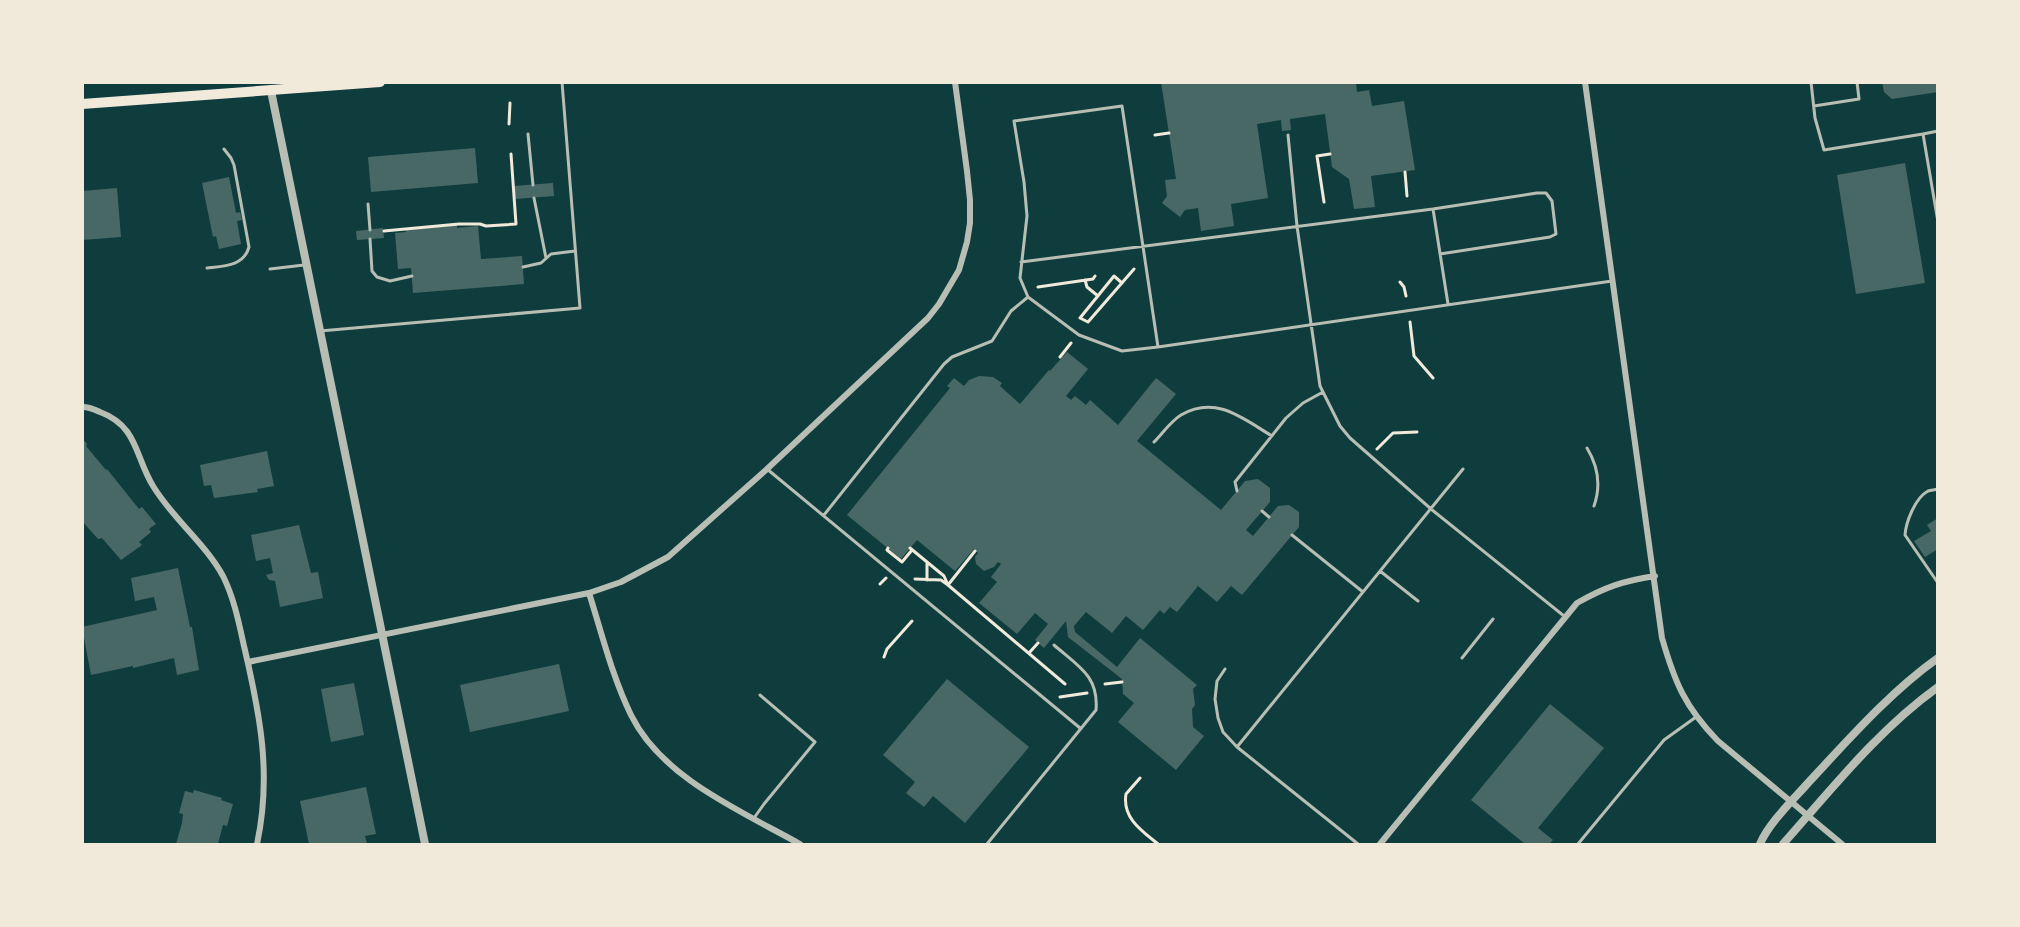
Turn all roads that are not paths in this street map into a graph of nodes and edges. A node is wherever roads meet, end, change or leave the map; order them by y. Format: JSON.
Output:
{"nodes":[{"id":1,"x":380,"y":82,"type":"edge"},
{"id":2,"x":562,"y":82,"type":"edge"},
{"id":3,"x":955,"y":82,"type":"edge"},
{"id":4,"x":1585,"y":82,"type":"edge"},
{"id":5,"x":1812,"y":82,"type":"edge"},
{"id":6,"x":1857,"y":82,"type":"edge"},
{"id":7,"x":270,"y":87,"type":"edge"},
{"id":8,"x":82,"y":104,"type":"edge"},
{"id":9,"x":1814,"y":106,"type":"junction"},
{"id":10,"x":1938,"y":131,"type":"edge"},
{"id":11,"x":528,"y":134,"type":"dead end"},
{"id":12,"x":1923,"y":134,"type":"junction"},
{"id":13,"x":1288,"y":135,"type":"dead end"},
{"id":14,"x":224,"y":149,"type":"dead end"},
{"id":15,"x":533,"y":185,"type":"dead end"},
{"id":16,"x":534,"y":198,"type":"dead end"},
{"id":17,"x":368,"y":204,"type":"dead end"},
{"id":18,"x":1433,"y":209,"type":"junction"},
{"id":19,"x":1938,"y":222,"type":"edge"},
{"id":20,"x":1297,"y":226,"type":"junction"},
{"id":21,"x":370,"y":230,"type":"dead end"},
{"id":22,"x":370,"y":239,"type":"dead end"},
{"id":23,"x":1143,"y":246,"type":"junction"},
{"id":24,"x":575,"y":251,"type":"junction"},
{"id":25,"x":1440,"y":254,"type":"junction"},
{"id":26,"x":546,"y":258,"type":"junction"},
{"id":27,"x":1021,"y":262,"type":"junction"},
{"id":28,"x":306,"y":265,"type":"junction"},
{"id":29,"x":523,"y":267,"type":"dead end"},
{"id":30,"x":207,"y":268,"type":"dead end"},
{"id":31,"x":270,"y":269,"type":"dead end"},
{"id":32,"x":412,"y":276,"type":"dead end"},
{"id":33,"x":1613,"y":281,"type":"junction"},
{"id":34,"x":1028,"y":297,"type":"junction"},
{"id":35,"x":1448,"y":304,"type":"junction"},
{"id":36,"x":1310,"y":324,"type":"junction"},
{"id":37,"x":320,"y":331,"type":"junction"},
{"id":38,"x":1158,"y":347,"type":"junction"},
{"id":39,"x":1323,"y":392,"type":"junction"},
{"id":40,"x":82,"y":407,"type":"edge"},
{"id":41,"x":1272,"y":436,"type":"junction"},
{"id":42,"x":1154,"y":442,"type":"dead end"},
{"id":43,"x":1587,"y":448,"type":"dead end"},
{"id":44,"x":767,"y":469,"type":"junction"},
{"id":45,"x":1463,"y":469,"type":"dead end"},
{"id":46,"x":1938,"y":489,"type":"edge"},
{"id":47,"x":1237,"y":491,"type":"dead end"},
{"id":48,"x":1594,"y":506,"type":"dead end"},
{"id":49,"x":1431,"y":510,"type":"junction"},
{"id":50,"x":1262,"y":511,"type":"dead end"},
{"id":51,"x":824,"y":516,"type":"junction"},
{"id":52,"x":1269,"y":517,"type":"dead end"},
{"id":53,"x":1292,"y":536,"type":"dead end"},
{"id":54,"x":1380,"y":572,"type":"junction"},
{"id":55,"x":1655,"y":576,"type":"junction"},
{"id":56,"x":1938,"y":583,"type":"edge"},
{"id":57,"x":1363,"y":592,"type":"junction"},
{"id":58,"x":589,"y":593,"type":"junction"},
{"id":59,"x":1418,"y":601,"type":"dead end"},
{"id":60,"x":1564,"y":616,"type":"junction"},
{"id":61,"x":1493,"y":619,"type":"dead end"},
{"id":62,"x":382,"y":635,"type":"junction"},
{"id":63,"x":1054,"y":645,"type":"dead end"},
{"id":64,"x":1462,"y":658,"type":"dead end"},
{"id":65,"x":1938,"y":658,"type":"edge"},
{"id":66,"x":248,"y":662,"type":"junction"},
{"id":67,"x":1225,"y":669,"type":"dead end"},
{"id":68,"x":1938,"y":687,"type":"edge"},
{"id":69,"x":760,"y":695,"type":"dead end"},
{"id":70,"x":1696,"y":717,"type":"junction"},
{"id":71,"x":1080,"y":728,"type":"junction"},
{"id":72,"x":1237,"y":747,"type":"junction"},
{"id":73,"x":1790,"y":803,"type":"junction"},
{"id":74,"x":1808,"y":816,"type":"junction"},
{"id":75,"x":754,"y":818,"type":"junction"},
{"id":76,"x":257,"y":844,"type":"edge"},
{"id":77,"x":425,"y":844,"type":"edge"},
{"id":78,"x":800,"y":844,"type":"edge"},
{"id":79,"x":987,"y":844,"type":"edge"},
{"id":80,"x":1358,"y":844,"type":"edge"},
{"id":81,"x":1380,"y":844,"type":"edge"},
{"id":82,"x":1578,"y":844,"type":"edge"},
{"id":83,"x":1760,"y":844,"type":"edge"},
{"id":84,"x":1783,"y":844,"type":"edge"},
{"id":85,"x":1842,"y":844,"type":"edge"}],
"edges":[{"from":1,"to":7,"type":"main road"},
{"from":2,"to":24,"type":"lane"},
{"from":3,"to":44,"type":"street"},
{"from":4,"to":33,"type":"street"},
{"from":5,"to":9,"type":"lane"},
{"from":6,"to":9,"type":"lane"},
{"from":7,"to":8,"type":"main road"},
{"from":7,"to":28,"type":"street"},
{"from":9,"to":12,"type":"lane"},
{"from":10,"to":12,"type":"lane"},
{"from":11,"to":15,"type":"lane"},
{"from":12,"to":19,"type":"lane"},
{"from":13,"to":20,"type":"lane"},
{"from":14,"to":30,"type":"lane"},
{"from":16,"to":26,"type":"lane"},
{"from":17,"to":21,"type":"lane"},
{"from":18,"to":20,"type":"lane"},
{"from":18,"to":25,"type":"lane"},
{"from":18,"to":25,"type":"lane"},
{"from":20,"to":23,"type":"lane"},
{"from":20,"to":36,"type":"lane"},
{"from":22,"to":32,"type":"lane"},
{"from":23,"to":27,"type":"lane"},
{"from":23,"to":27,"type":"lane"},
{"from":23,"to":38,"type":"lane"},
{"from":24,"to":26,"type":"lane"},
{"from":24,"to":37,"type":"lane"},
{"from":25,"to":35,"type":"lane"},
{"from":26,"to":29,"type":"lane"},
{"from":27,"to":34,"type":"lane"},
{"from":28,"to":31,"type":"lane"},
{"from":28,"to":37,"type":"street"},
{"from":33,"to":35,"type":"lane"},
{"from":33,"to":55,"type":"street"},
{"from":34,"to":38,"type":"lane"},
{"from":34,"to":51,"type":"lane"},
{"from":35,"to":36,"type":"lane"},
{"from":36,"to":38,"type":"lane"},
{"from":36,"to":39,"type":"lane"},
{"from":37,"to":62,"type":"street"},
{"from":39,"to":41,"type":"lane"},
{"from":39,"to":49,"type":"lane"},
{"from":40,"to":66,"type":"street"},
{"from":41,"to":42,"type":"lane"},
{"from":41,"to":47,"type":"lane"},
{"from":43,"to":48,"type":"lane"},
{"from":44,"to":51,"type":"lane"},
{"from":44,"to":58,"type":"street"},
{"from":45,"to":49,"type":"lane"},
{"from":46,"to":56,"type":"lane"},
{"from":49,"to":54,"type":"lane"},
{"from":49,"to":60,"type":"lane"},
{"from":50,"to":52,"type":"lane"},
{"from":51,"to":71,"type":"lane"},
{"from":53,"to":57,"type":"lane"},
{"from":54,"to":57,"type":"lane"},
{"from":54,"to":59,"type":"lane"},
{"from":55,"to":60,"type":"street"},
{"from":55,"to":70,"type":"street"},
{"from":57,"to":72,"type":"lane"},
{"from":58,"to":62,"type":"street"},
{"from":58,"to":75,"type":"street"},
{"from":60,"to":81,"type":"street"},
{"from":61,"to":64,"type":"lane"},
{"from":62,"to":66,"type":"street"},
{"from":62,"to":77,"type":"street"},
{"from":63,"to":71,"type":"lane"},
{"from":65,"to":73,"type":"street"},
{"from":66,"to":76,"type":"street"},
{"from":67,"to":72,"type":"lane"},
{"from":68,"to":74,"type":"street"},
{"from":69,"to":75,"type":"lane"},
{"from":70,"to":73,"type":"street"},
{"from":70,"to":82,"type":"lane"},
{"from":71,"to":79,"type":"lane"},
{"from":72,"to":80,"type":"lane"},
{"from":73,"to":74,"type":"street"},
{"from":73,"to":83,"type":"street"},
{"from":74,"to":84,"type":"street"},
{"from":74,"to":85,"type":"street"},
{"from":75,"to":78,"type":"street"}]}
